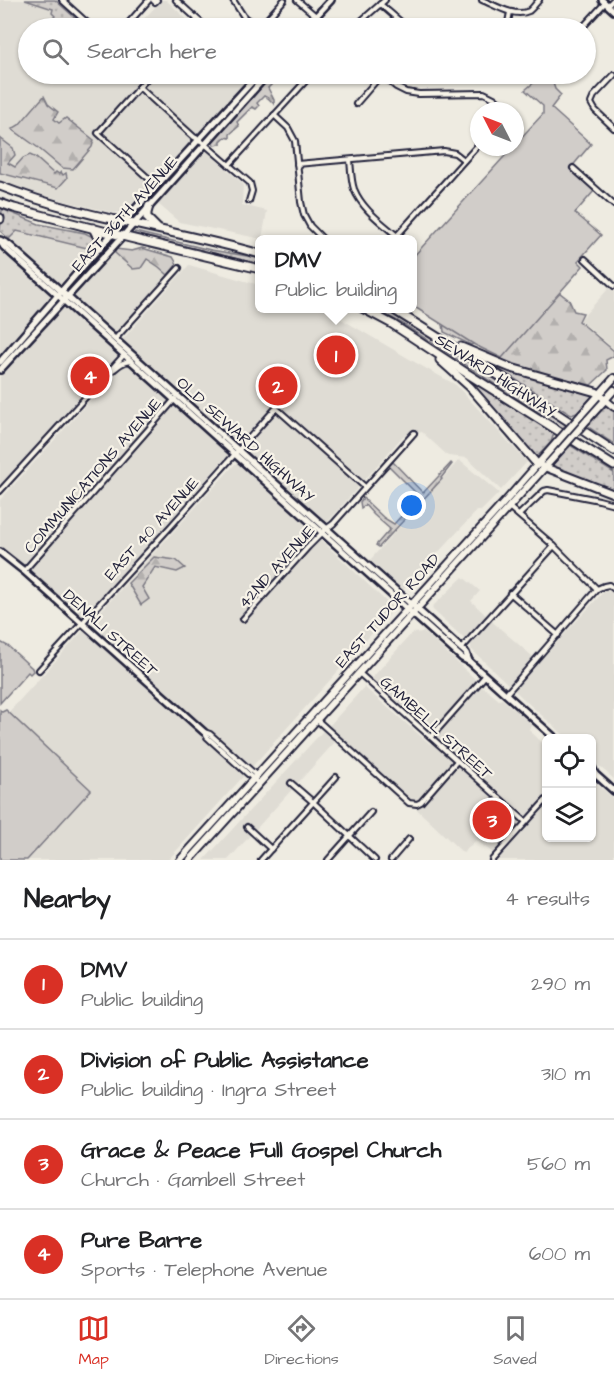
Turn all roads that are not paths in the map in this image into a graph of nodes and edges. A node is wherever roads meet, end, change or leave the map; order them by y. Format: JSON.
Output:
{"nodes":[{"id":1,"x":62,"y":0,"type":"edge"},
{"id":2,"x":153,"y":0,"type":"edge"},
{"id":3,"x":176,"y":0,"type":"edge"},
{"id":4,"x":232,"y":0,"type":"edge"},
{"id":5,"x":284,"y":0,"type":"edge"},
{"id":6,"x":297,"y":0,"type":"edge"},
{"id":7,"x":331,"y":0,"type":"edge"},
{"id":8,"x":385,"y":0,"type":"edge"},
{"id":9,"x":482,"y":0,"type":"edge"},
{"id":10,"x":539,"y":0,"type":"edge"},
{"id":11,"x":613,"y":0,"type":"edge"},
{"id":12,"x":605,"y":3,"type":"edge"},
{"id":13,"x":380,"y":4,"type":"junction"},
{"id":14,"x":614,"y":10,"type":"edge"},
{"id":15,"x":510,"y":12,"type":"junction"},
{"id":16,"x":315,"y":17,"type":"joint"},
{"id":17,"x":82,"y":18,"type":"edge"},
{"id":18,"x":134,"y":18,"type":"edge"},
{"id":19,"x":195,"y":18,"type":"edge"},
{"id":20,"x":246,"y":18,"type":"edge"},
{"id":21,"x":268,"y":18,"type":"edge"},
{"id":22,"x":364,"y":18,"type":"edge"},
{"id":23,"x":396,"y":18,"type":"edge"},
{"id":24,"x":509,"y":18,"type":"edge"},
{"id":25,"x":591,"y":18,"type":"edge"},
{"id":26,"x":614,"y":75,"type":"edge"},
{"id":27,"x":142,"y":84,"type":"edge"},
{"id":28,"x":253,"y":84,"type":"edge"},
{"id":29,"x":303,"y":84,"type":"edge"},
{"id":30,"x":373,"y":84,"type":"edge"},
{"id":31,"x":394,"y":84,"type":"edge"},
{"id":32,"x":477,"y":85,"type":"dead end"},
{"id":33,"x":139,"y":87,"type":"junction"},
{"id":34,"x":477,"y":92,"type":"junction"},
{"id":35,"x":499,"y":102,"type":"edge"},
{"id":36,"x":356,"y":104,"type":"dead end"},
{"id":37,"x":274,"y":115,"type":"junction"},
{"id":38,"x":614,"y":128,"type":"edge"},
{"id":39,"x":202,"y":142,"type":"junction"},
{"id":40,"x":470,"y":154,"type":"edge"},
{"id":41,"x":350,"y":160,"type":"junction"},
{"id":42,"x":464,"y":160,"type":"junction"},
{"id":43,"x":297,"y":164,"type":"junction"},
{"id":44,"x":229,"y":165,"type":"junction"},
{"id":45,"x":573,"y":168,"type":"dead end"},
{"id":46,"x":0,"y":186,"type":"edge"},
{"id":47,"x":157,"y":186,"type":"junction"},
{"id":48,"x":249,"y":201,"type":"dead end"},
{"id":49,"x":0,"y":203,"type":"edge"},
{"id":50,"x":614,"y":205,"type":"edge"},
{"id":51,"x":149,"y":206,"type":"junction"},
{"id":52,"x":124,"y":222,"type":"junction"},
{"id":53,"x":133,"y":224,"type":"junction"},
{"id":54,"x":93,"y":228,"type":"junction"},
{"id":55,"x":159,"y":230,"type":"junction"},
{"id":56,"x":113,"y":233,"type":"junction"},
{"id":57,"x":319,"y":235,"type":"edge"},
{"id":58,"x":392,"y":235,"type":"edge"},
{"id":59,"x":398,"y":235,"type":"edge"},
{"id":60,"x":123,"y":236,"type":"junction"},
{"id":61,"x":0,"y":241,"type":"edge"},
{"id":62,"x":99,"y":248,"type":"junction"},
{"id":63,"x":255,"y":253,"type":"edge"},
{"id":64,"x":585,"y":259,"type":"dead end"},
{"id":65,"x":179,"y":268,"type":"dead end"},
{"id":66,"x":255,"y":268,"type":"edge"},
{"id":67,"x":614,"y":285,"type":"edge"},
{"id":68,"x":62,"y":296,"type":"junction"},
{"id":69,"x":370,"y":313,"type":"edge"},
{"id":70,"x":398,"y":313,"type":"edge"},
{"id":71,"x":392,"y":324,"type":"junction"},
{"id":72,"x":421,"y":326,"type":"junction"},
{"id":73,"x":115,"y":339,"type":"junction"},
{"id":74,"x":124,"y":355,"type":"junction"},
{"id":75,"x":0,"y":362,"type":"edge"},
{"id":76,"x":133,"y":362,"type":"junction"},
{"id":77,"x":147,"y":368,"type":"junction"},
{"id":78,"x":0,"y":370,"type":"edge"},
{"id":79,"x":108,"y":372,"type":"junction"},
{"id":80,"x":614,"y":378,"type":"edge"},
{"id":81,"x":614,"y":390,"type":"edge"},
{"id":82,"x":602,"y":397,"type":"junction"},
{"id":83,"x":176,"y":398,"type":"junction"},
{"id":84,"x":614,"y":407,"type":"edge"},
{"id":85,"x":414,"y":433,"type":"dead end"},
{"id":86,"x":236,"y":451,"type":"junction"},
{"id":87,"x":614,"y":451,"type":"edge"},
{"id":88,"x":537,"y":464,"type":"junction"},
{"id":89,"x":614,"y":466,"type":"edge"},
{"id":90,"x":545,"y":467,"type":"junction"},
{"id":91,"x":365,"y":487,"type":"junction"},
{"id":92,"x":0,"y":491,"type":"edge"},
{"id":93,"x":614,"y":494,"type":"edge"},
{"id":94,"x":614,"y":504,"type":"edge"},
{"id":95,"x":509,"y":507,"type":"junction"},
{"id":96,"x":519,"y":515,"type":"junction"},
{"id":97,"x":324,"y":531,"type":"junction"},
{"id":98,"x":554,"y":546,"type":"junction"},
{"id":99,"x":0,"y":552,"type":"edge"},
{"id":100,"x":24,"y":571,"type":"junction"},
{"id":101,"x":597,"y":589,"type":"junction"},
{"id":102,"x":614,"y":589,"type":"edge"},
{"id":103,"x":510,"y":593,"type":"junction"},
{"id":104,"x":412,"y":608,"type":"junction"},
{"id":105,"x":243,"y":619,"type":"dead end"},
{"id":106,"x":82,"y":623,"type":"junction"},
{"id":107,"x":558,"y":635,"type":"junction"},
{"id":108,"x":461,"y":649,"type":"junction"},
{"id":109,"x":469,"y":661,"type":"junction"},
{"id":110,"x":39,"y":670,"type":"dead end"},
{"id":111,"x":359,"y":673,"type":"junction"},
{"id":112,"x":485,"y":676,"type":"junction"},
{"id":113,"x":505,"y":694,"type":"junction"},
{"id":114,"x":317,"y":720,"type":"junction"},
{"id":115,"x":204,"y":732,"type":"joint"},
{"id":116,"x":550,"y":734,"type":"edge"},
{"id":117,"x":431,"y":737,"type":"junction"},
{"id":118,"x":458,"y":761,"type":"junction"},
{"id":119,"x":255,"y":776,"type":"junction"},
{"id":120,"x":596,"y":776,"type":"edge"},
{"id":121,"x":336,"y":777,"type":"dead end"},
{"id":122,"x":261,"y":782,"type":"junction"},
{"id":123,"x":291,"y":783,"type":"dead end"},
{"id":124,"x":614,"y":791,"type":"edge"},
{"id":125,"x":314,"y":802,"type":"junction"},
{"id":126,"x":542,"y":804,"type":"edge"},
{"id":127,"x":371,"y":812,"type":"dead end"},
{"id":128,"x":526,"y":822,"type":"junction"},
{"id":129,"x":247,"y":827,"type":"dead end"},
{"id":130,"x":349,"y":836,"type":"junction"},
{"id":131,"x":409,"y":839,"type":"dead end"},
{"id":132,"x":271,"y":849,"type":"junction"},
{"id":133,"x":185,"y":859,"type":"edge"},
{"id":134,"x":261,"y":860,"type":"edge"},
{"id":135,"x":328,"y":860,"type":"edge"},
{"id":136,"x":375,"y":860,"type":"edge"},
{"id":137,"x":391,"y":860,"type":"edge"},
{"id":138,"x":492,"y":860,"type":"edge"}],
"edges":[{"from":1,"to":17,"type":"street"},
{"from":2,"to":18,"type":"street"},
{"from":3,"to":19,"type":"street"},
{"from":4,"to":20,"type":"street"},
{"from":5,"to":21,"type":"street"},
{"from":6,"to":16,"type":"street"},
{"from":7,"to":16,"type":"main road"},
{"from":8,"to":13,"type":"street"},
{"from":9,"to":15,"type":"street"},
{"from":10,"to":15,"type":"street"},
{"from":11,"to":12,"type":"street"},
{"from":12,"to":14,"type":"main road"},
{"from":12,"to":25,"type":"street"},
{"from":13,"to":22,"type":"street"},
{"from":13,"to":23,"type":"street"},
{"from":15,"to":24,"type":"street"},
{"from":26,"to":38,"type":"street"},
{"from":27,"to":33,"type":"street"},
{"from":28,"to":39,"type":"main road","name":"EAST 36TH AVENUE"},
{"from":29,"to":37,"type":"street"},
{"from":30,"to":36,"type":"street"},
{"from":31,"to":34,"type":"street"},
{"from":32,"to":34,"type":"street"},
{"from":33,"to":39,"type":"street"},
{"from":33,"to":47,"type":"street"},
{"from":34,"to":35,"type":"street"},
{"from":37,"to":43,"type":"street"},
{"from":37,"to":44,"type":"street"},
{"from":39,"to":44,"type":"street"},
{"from":39,"to":47,"type":"main road","name":"EAST 36TH AVENUE"},
{"from":39,"to":51,"type":"main road","name":"EAST 36TH AVENUE"},
{"from":40,"to":42,"type":"street"},
{"from":41,"to":42,"type":"street"},
{"from":41,"to":43,"type":"street"},
{"from":41,"to":58,"type":"street"},
{"from":42,"to":59,"type":"street"},
{"from":43,"to":57,"type":"street"},
{"from":44,"to":48,"type":"street"},
{"from":45,"to":50,"type":"street"},
{"from":46,"to":52,"type":"highway"},
{"from":47,"to":52,"type":"main road","name":"EAST 36TH AVENUE"},
{"from":49,"to":54,"type":"highway"},
{"from":51,"to":53,"type":"main road","name":"EAST 36TH AVENUE"},
{"from":51,"to":55,"type":"highway"},
{"from":52,"to":53,"type":"highway"},
{"from":52,"to":56,"type":"main road","name":"EAST 36TH AVENUE"},
{"from":53,"to":55,"type":"highway"},
{"from":53,"to":60,"type":"main road","name":"EAST 36TH AVENUE"},
{"from":54,"to":56,"type":"highway"},
{"from":54,"to":62,"type":"highway"},
{"from":55,"to":63,"type":"highway"},
{"from":56,"to":60,"type":"highway"},
{"from":56,"to":62,"type":"main road","name":"EAST 36TH AVENUE"},
{"from":60,"to":66,"type":"highway"},
{"from":60,"to":68,"type":"main road","name":"EAST 36TH AVENUE"},
{"from":61,"to":68,"type":"main road","name":"OLD SEWARD HIGHWAY"},
{"from":62,"to":68,"type":"main road","name":"EAST 36TH AVENUE"},
{"from":64,"to":67,"type":"street"},
{"from":65,"to":73,"type":"street"},
{"from":68,"to":73,"type":"main road","name":"OLD SEWARD HIGHWAY"},
{"from":68,"to":74,"type":"main road","name":"OLD SEWARD HIGHWAY"},
{"from":68,"to":75,"type":"main road","name":"EAST 36TH AVENUE"},
{"from":68,"to":78,"type":"main road","name":"EAST 36TH AVENUE"},
{"from":69,"to":71,"type":"highway","name":"SEWARD HIGHWAY"},
{"from":70,"to":72,"type":"highway","name":"SEWARD HIGHWAY"},
{"from":71,"to":88,"type":"highway"},
{"from":71,"to":89,"type":"highway","name":"SEWARD HIGHWAY"},
{"from":72,"to":82,"type":"highway"},
{"from":72,"to":87,"type":"highway","name":"SEWARD HIGHWAY"},
{"from":73,"to":77,"type":"main road","name":"OLD SEWARD HIGHWAY"},
{"from":74,"to":76,"type":"main road","name":"OLD SEWARD HIGHWAY"},
{"from":74,"to":77,"type":"main road"},
{"from":74,"to":79,"type":"street"},
{"from":76,"to":79,"type":"street"},
{"from":76,"to":83,"type":"main road","name":"OLD SEWARD HIGHWAY"},
{"from":77,"to":83,"type":"main road","name":"OLD SEWARD HIGHWAY"},
{"from":79,"to":92,"type":"street"},
{"from":80,"to":82,"type":"main road","name":"EAST TUDOR ROAD"},
{"from":81,"to":82,"type":"main road","name":"EAST TUDOR ROAD"},
{"from":82,"to":84,"type":"main road"},
{"from":82,"to":88,"type":"main road","name":"EAST TUDOR ROAD","bridge":true},
{"from":82,"to":90,"type":"main road","name":"EAST TUDOR ROAD","bridge":true},
{"from":83,"to":86,"type":"main road","name":"OLD SEWARD HIGHWAY"},
{"from":83,"to":100,"type":"street","name":"COMMUNICATIONS AVENUE"},
{"from":85,"to":91,"type":"street","name":"42ND AVENUE"},
{"from":86,"to":91,"type":"street","name":"EAST 40 AVENUE"},
{"from":86,"to":97,"type":"main road","name":"OLD SEWARD HIGHWAY"},
{"from":86,"to":106,"type":"street","name":"EAST 40 AVENUE"},
{"from":88,"to":90,"type":"main road"},
{"from":88,"to":104,"type":"main road","name":"EAST TUDOR ROAD"},
{"from":90,"to":93,"type":"main road"},
{"from":90,"to":95,"type":"main road","name":"EAST TUDOR ROAD"},
{"from":91,"to":97,"type":"street","name":"42ND AVENUE"},
{"from":94,"to":96,"type":"street"},
{"from":95,"to":96,"type":"street"},
{"from":95,"to":104,"type":"main road","name":"EAST TUDOR ROAD"},
{"from":96,"to":98,"type":"street"},
{"from":97,"to":104,"type":"main road","name":"OLD SEWARD HIGHWAY"},
{"from":97,"to":105,"type":"street","name":"42ND AVENUE"},
{"from":98,"to":101,"type":"street"},
{"from":98,"to":103,"type":"street"},
{"from":99,"to":100,"type":"main road","name":"DENALI STREET"},
{"from":100,"to":106,"type":"main road","name":"DENALI STREET"},
{"from":101,"to":102,"type":"street"},
{"from":101,"to":107,"type":"street"},
{"from":103,"to":107,"type":"street"},
{"from":103,"to":108,"type":"street"},
{"from":104,"to":108,"type":"main road","name":"OLD SEWARD HIGHWAY"},
{"from":104,"to":109,"type":"main road","name":"OLD SEWARD HIGHWAY"},
{"from":104,"to":111,"type":"main road","name":"EAST TUDOR ROAD"},
{"from":104,"to":119,"type":"main road","name":"EAST TUDOR ROAD"},
{"from":106,"to":110,"type":"street","name":"EAST 40 AVENUE"},
{"from":106,"to":115,"type":"main road","name":"DENALI STREET"},
{"from":107,"to":113,"type":"street"},
{"from":108,"to":109,"type":"main road","name":"OLD SEWARD HIGHWAY"},
{"from":109,"to":112,"type":"main road","name":"OLD SEWARD HIGHWAY"},
{"from":111,"to":114,"type":"main road","name":"EAST TUDOR ROAD"},
{"from":111,"to":117,"type":"street","name":"GAMBELL STREET"},
{"from":112,"to":113,"type":"main road","name":"OLD SEWARD HIGHWAY"},
{"from":112,"to":117,"type":"street"},
{"from":113,"to":116,"type":"main road","name":"OLD SEWARD HIGHWAY"},
{"from":114,"to":118,"type":"street"},
{"from":114,"to":122,"type":"main road","name":"EAST TUDOR ROAD"},
{"from":115,"to":119,"type":"street","name":"DENALI STREET"},
{"from":117,"to":118,"type":"street","name":"GAMBELL STREET"},
{"from":118,"to":128,"type":"street","name":"GAMBELL STREET"},
{"from":119,"to":122,"type":"street","name":"DENALI STREET"},
{"from":119,"to":133,"type":"main road","name":"EAST TUDOR ROAD"},
{"from":120,"to":124,"type":"main road"},
{"from":121,"to":125,"type":"street"},
{"from":122,"to":133,"type":"main road","name":"EAST TUDOR ROAD"},
{"from":123,"to":125,"type":"street"},
{"from":125,"to":130,"type":"street"},
{"from":125,"to":132,"type":"street"},
{"from":126,"to":128,"type":"street"},
{"from":127,"to":130,"type":"street"},
{"from":128,"to":138,"type":"street"},
{"from":129,"to":132,"type":"street"},
{"from":130,"to":135,"type":"street"},
{"from":130,"to":136,"type":"street"},
{"from":131,"to":137,"type":"street"},
{"from":132,"to":134,"type":"street"}]}
